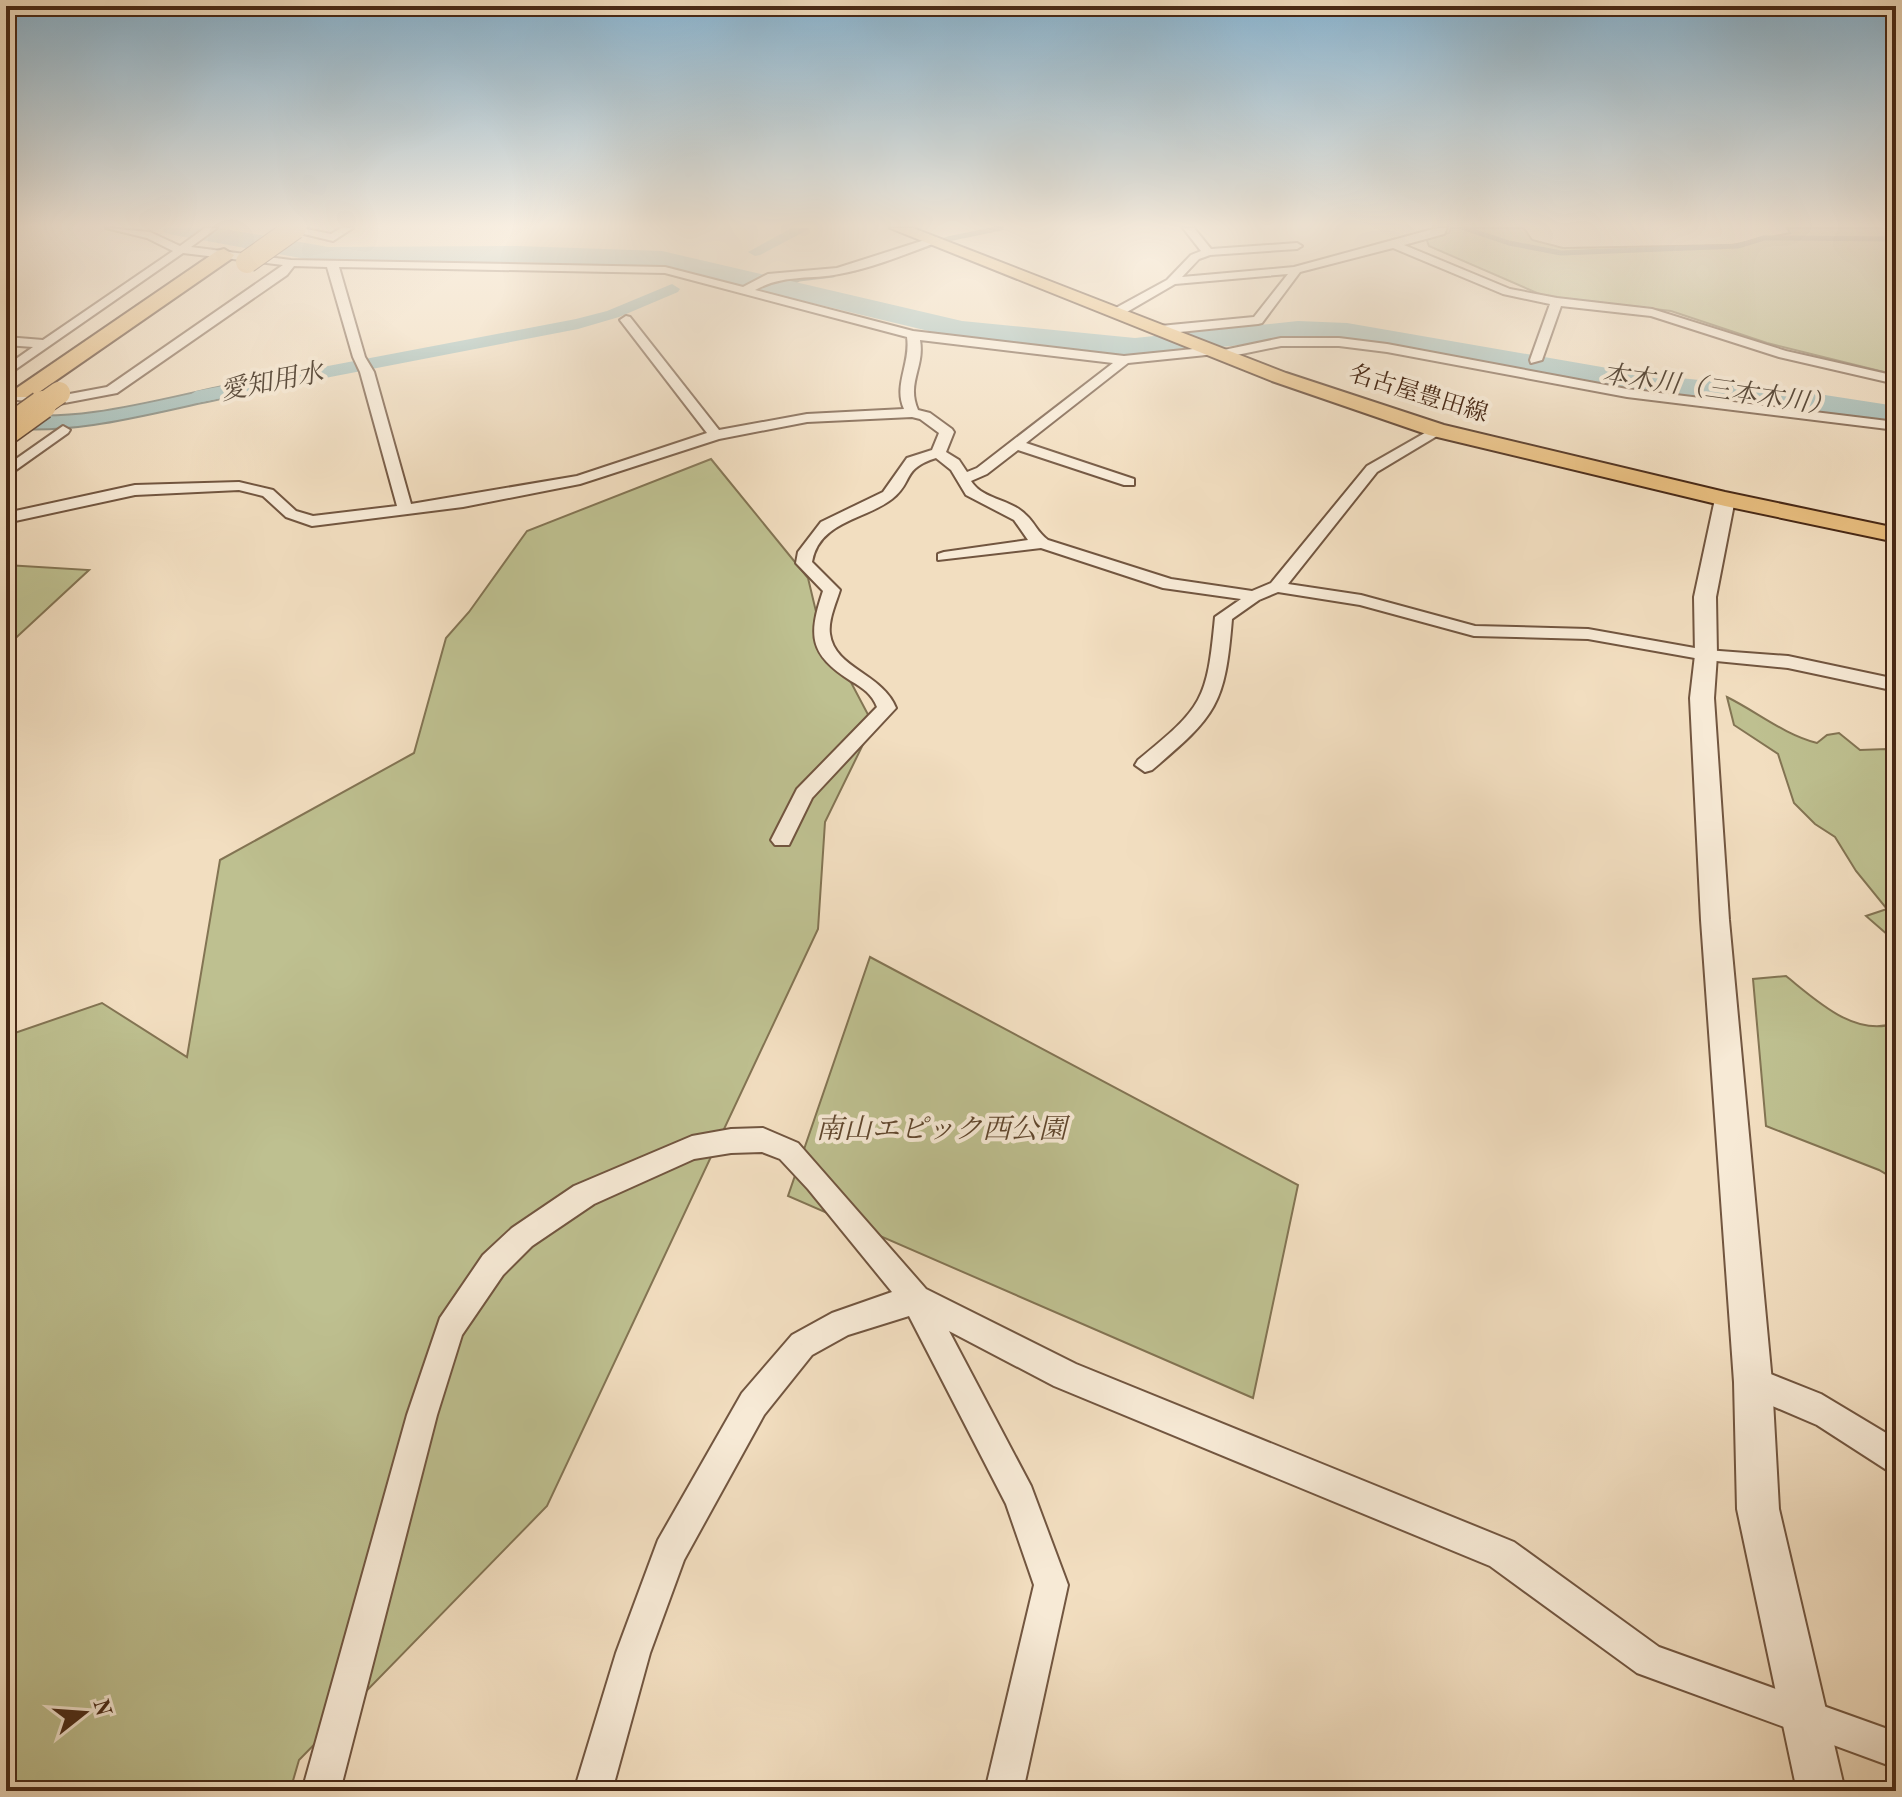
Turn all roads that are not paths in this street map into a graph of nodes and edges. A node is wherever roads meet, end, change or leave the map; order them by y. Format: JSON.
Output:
{"nodes":[{"id":1,"x":88,"y":312,"type":"edge"},
{"id":2,"x":139,"y":312,"type":"edge"},
{"id":3,"x":175,"y":312,"type":"edge"},
{"id":4,"x":226,"y":312,"type":"edge"},
{"id":5,"x":346,"y":312,"type":"edge"},
{"id":6,"x":827,"y":312,"type":"edge"},
{"id":7,"x":1113,"y":312,"type":"edge"},
{"id":8,"x":1265,"y":312,"type":"edge"},
{"id":9,"x":1553,"y":312,"type":"edge"},
{"id":10,"x":1642,"y":312,"type":"edge"},
{"id":11,"x":1116,"y":313,"type":"joint"},
{"id":12,"x":626,"y":320,"type":"dead end"},
{"id":13,"x":1166,"y":332,"type":"junction"},
{"id":14,"x":913,"y":335,"type":"junction"},
{"id":15,"x":6,"y":341,"type":"edge"},
{"id":16,"x":42,"y":344,"type":"junction"},
{"id":17,"x":1214,"y":351,"type":"junction"},
{"id":18,"x":1124,"y":360,"type":"junction"},
{"id":19,"x":1536,"y":360,"type":"dead end"},
{"id":20,"x":6,"y":372,"type":"edge"},
{"id":21,"x":1896,"y":380,"type":"edge"},
{"id":22,"x":12,"y":397,"type":"edge"},
{"id":23,"x":912,"y":413,"type":"junction"},
{"id":24,"x":1896,"y":426,"type":"edge"},
{"id":25,"x":63,"y":430,"type":"dead end"},
{"id":26,"x":1437,"y":430,"type":"junction"},
{"id":27,"x":12,"y":432,"type":"edge"},
{"id":28,"x":716,"y":435,"type":"junction"},
{"id":29,"x":1017,"y":445,"type":"junction"},
{"id":30,"x":938,"y":453,"type":"junction"},
{"id":31,"x":6,"y":473,"type":"edge"},
{"id":32,"x":964,"y":478,"type":"junction"},
{"id":33,"x":1129,"y":482,"type":"dead end"},
{"id":34,"x":1725,"y":499,"type":"junction"},
{"id":35,"x":405,"y":508,"type":"junction"},
{"id":36,"x":6,"y":518,"type":"edge"},
{"id":37,"x":1896,"y":535,"type":"edge"},
{"id":38,"x":1042,"y":543,"type":"junction"},
{"id":39,"x":944,"y":557,"type":"dead end"},
{"id":40,"x":1277,"y":587,"type":"junction"},
{"id":41,"x":1253,"y":596,"type":"junction"},
{"id":42,"x":1706,"y":655,"type":"junction"},
{"id":43,"x":1896,"y":685,"type":"edge"},
{"id":44,"x":1145,"y":765,"type":"dead end"},
{"id":45,"x":782,"y":840,"type":"dead end"},
{"id":46,"x":916,"y":1299,"type":"junction"},
{"id":47,"x":1753,"y":1382,"type":"junction"},
{"id":48,"x":1896,"y":1460,"type":"edge"},
{"id":49,"x":1803,"y":1715,"type":"junction"},
{"id":50,"x":1896,"y":1750,"type":"edge"},
{"id":51,"x":321,"y":1791,"type":"edge"},
{"id":52,"x":593,"y":1791,"type":"edge"},
{"id":53,"x":1004,"y":1791,"type":"edge"},
{"id":54,"x":1821,"y":1791,"type":"edge"}],
"edges":[{"from":1,"to":16,"type":"street"},
{"from":2,"to":22,"type":"highway"},
{"from":3,"to":27,"type":"highway","bridge":true},
{"from":4,"to":22,"type":"street"},
{"from":5,"to":35,"type":"street"},
{"from":6,"to":14,"type":"street"},
{"from":7,"to":11,"type":"main road","name":"名古屋豊田線"},
{"from":8,"to":13,"type":"street"},
{"from":9,"to":19,"type":"street"},
{"from":10,"to":21,"type":"street"},
{"from":11,"to":13,"type":"main road","name":"名古屋豊田線"},
{"from":12,"to":28,"type":"street"},
{"from":13,"to":17,"type":"main road","name":"名古屋豊田線"},
{"from":14,"to":18,"type":"street"},
{"from":14,"to":23,"type":"street"},
{"from":15,"to":16,"type":"street"},
{"from":16,"to":20,"type":"street"},
{"from":17,"to":18,"type":"street"},
{"from":17,"to":24,"type":"street"},
{"from":17,"to":26,"type":"main road","name":"名古屋豊田線"},
{"from":18,"to":29,"type":"street"},
{"from":23,"to":28,"type":"street"},
{"from":23,"to":30,"type":"street"},
{"from":25,"to":31,"type":"street"},
{"from":26,"to":34,"type":"main road","name":"名古屋豊田線"},
{"from":26,"to":40,"type":"street"},
{"from":28,"to":35,"type":"street"},
{"from":29,"to":32,"type":"street"},
{"from":29,"to":33,"type":"street"},
{"from":30,"to":32,"type":"street"},
{"from":30,"to":45,"type":"street"},
{"from":32,"to":38,"type":"street"},
{"from":34,"to":37,"type":"main road","name":"名古屋豊田線"},
{"from":34,"to":42,"type":"street"},
{"from":35,"to":36,"type":"street"},
{"from":38,"to":39,"type":"street"},
{"from":38,"to":41,"type":"street"},
{"from":40,"to":41,"type":"street"},
{"from":40,"to":42,"type":"street"},
{"from":41,"to":44,"type":"street"},
{"from":42,"to":43,"type":"street"},
{"from":42,"to":47,"type":"street"},
{"from":46,"to":49,"type":"street"},
{"from":46,"to":51,"type":"street"},
{"from":46,"to":52,"type":"street"},
{"from":46,"to":53,"type":"street"},
{"from":47,"to":48,"type":"street"},
{"from":47,"to":49,"type":"street"},
{"from":49,"to":50,"type":"street"},
{"from":49,"to":54,"type":"street"}]}
